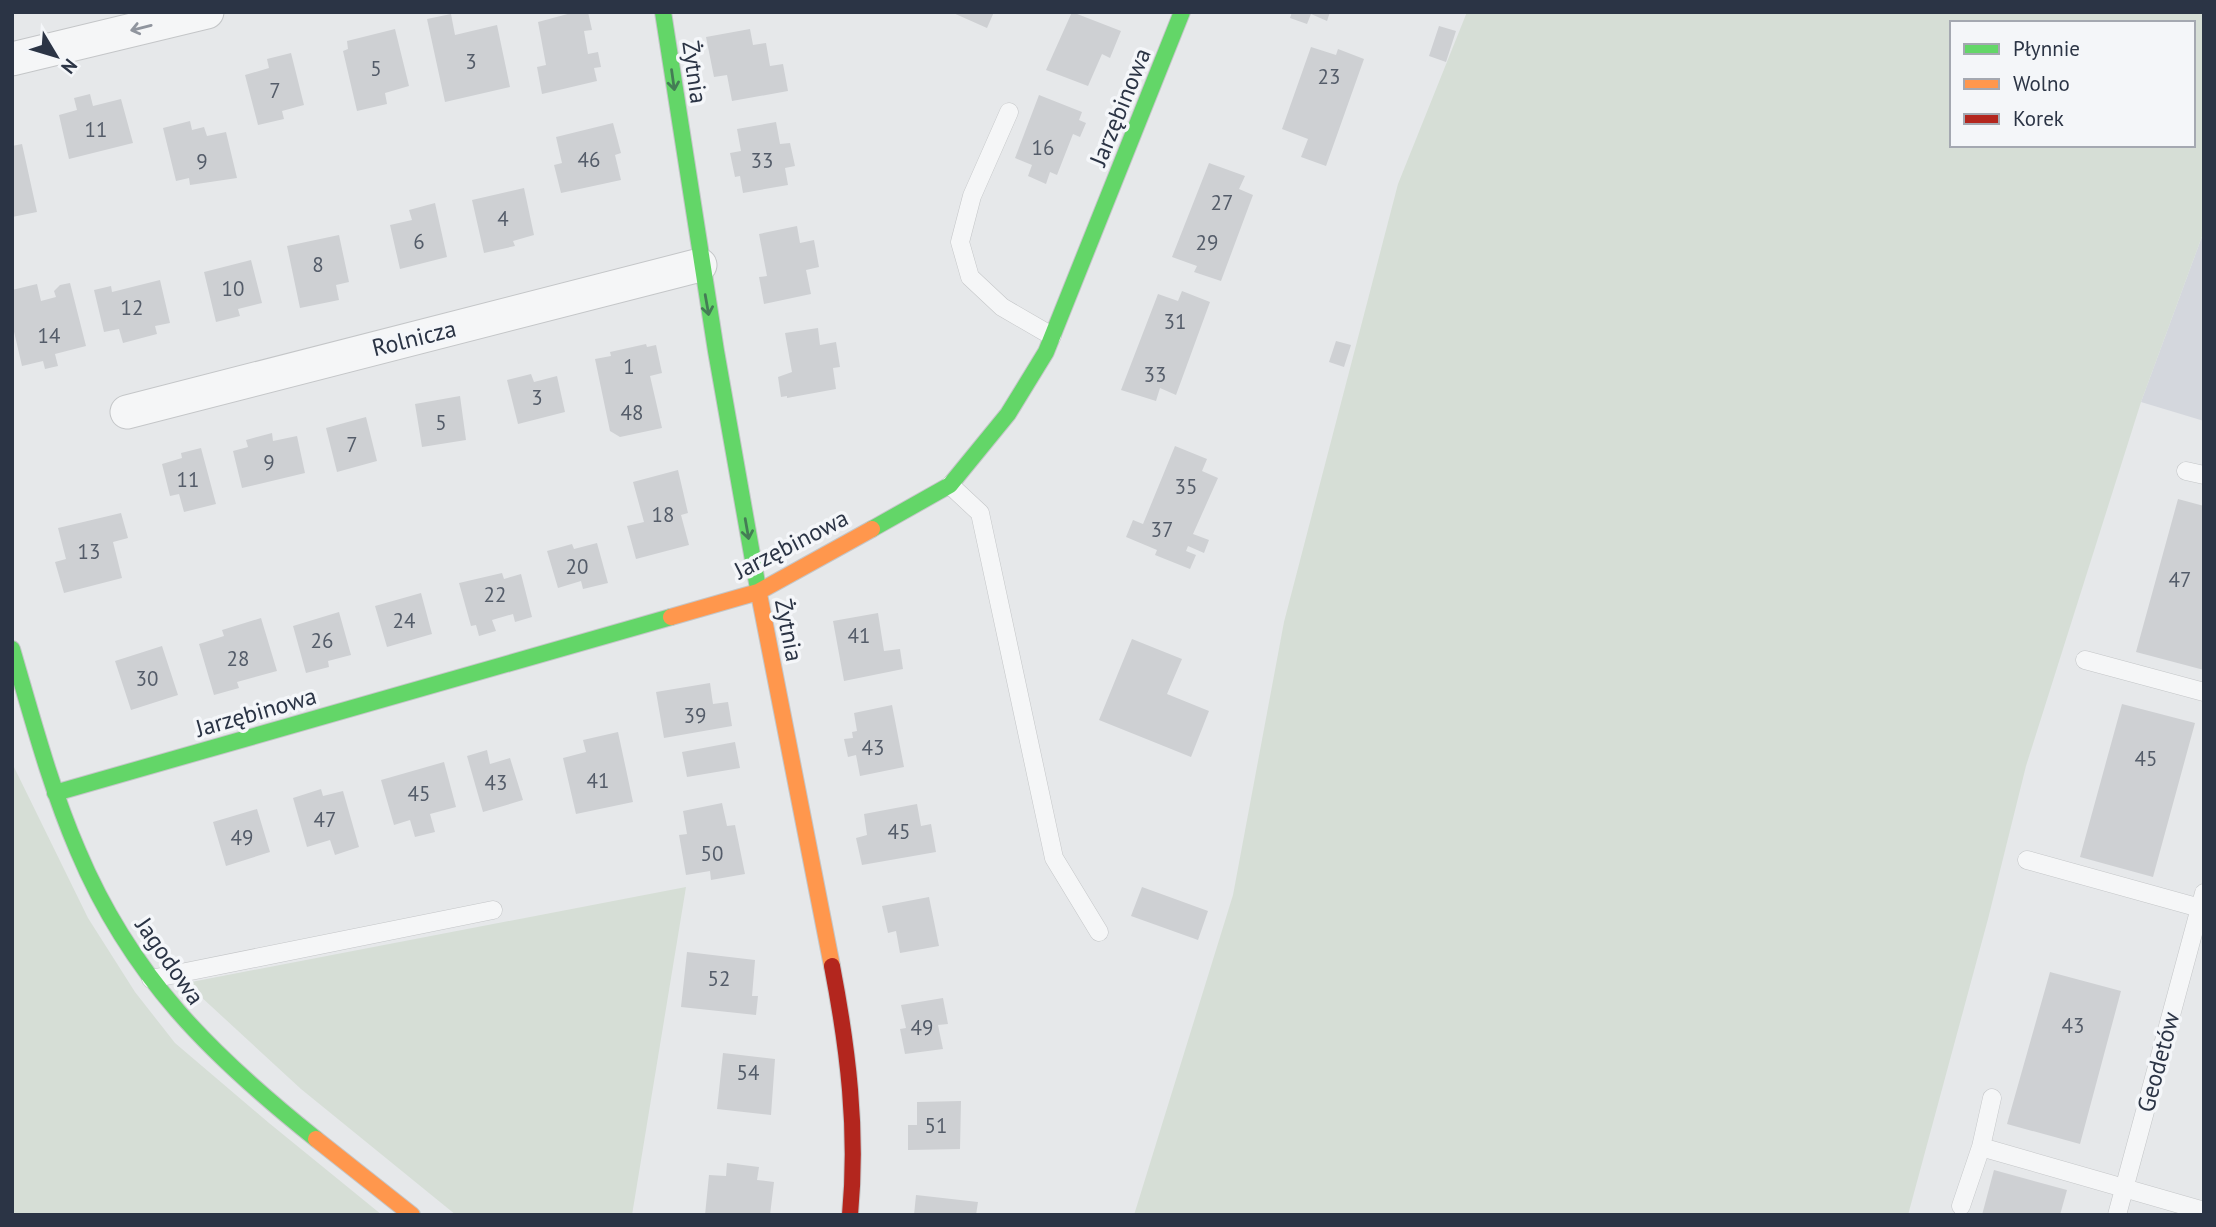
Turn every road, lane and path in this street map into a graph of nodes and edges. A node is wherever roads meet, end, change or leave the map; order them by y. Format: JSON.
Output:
{"nodes":[{"id":1,"x":208,"y":12,"type":"edge"},
{"id":2,"x":663,"y":12,"type":"edge"},
{"id":3,"x":1182,"y":12,"type":"edge"},
{"id":4,"x":12,"y":59,"type":"edge"},
{"id":5,"x":1009,"y":111,"type":"dead end"},
{"id":6,"x":700,"y":265,"type":"junction"},
{"id":7,"x":1052,"y":336,"type":"junction"},
{"id":8,"x":127,"y":412,"type":"dead end"},
{"id":9,"x":950,"y":485,"type":"junction"},
{"id":10,"x":758,"y":592,"type":"junction"},
{"id":11,"x":12,"y":649,"type":"edge"},
{"id":12,"x":2085,"y":660,"type":"dead end"},
{"id":13,"x":2204,"y":692,"type":"edge"},
{"id":14,"x":55,"y":793,"type":"junction"},
{"id":15,"x":2026,"y":860,"type":"dead end"},
{"id":16,"x":2202,"y":901,"type":"edge"},
{"id":17,"x":493,"y":910,"type":"dead end"},
{"id":18,"x":1099,"y":932,"type":"dead end"},
{"id":19,"x":2198,"y":936,"type":"edge"},
{"id":20,"x":151,"y":979,"type":"junction"},
{"id":21,"x":1992,"y":1098,"type":"dead end"},
{"id":22,"x":1981,"y":1147,"type":"junction"},
{"id":23,"x":2124,"y":1189,"type":"junction"},
{"id":24,"x":1961,"y":1206,"type":"dead end"},
{"id":25,"x":2204,"y":1211,"type":"edge"},
{"id":26,"x":412,"y":1215,"type":"edge"},
{"id":27,"x":850,"y":1215,"type":"edge"},
{"id":28,"x":2117,"y":1215,"type":"edge"}],
"edges":[{"from":1,"to":4,"type":"street","one_way":true},
{"from":2,"to":6,"type":"street","name":"Żytnia","one_way":true},
{"from":3,"to":7,"type":"street","name":"Jarzębinowa"},
{"from":5,"to":7,"type":"lane"},
{"from":6,"to":8,"type":"street","name":"Rolnicza"},
{"from":6,"to":10,"type":"street","name":"Żytnia","one_way":true},
{"from":7,"to":9,"type":"street","name":"Jarzębinowa"},
{"from":9,"to":10,"type":"street","name":"Jarzębinowa"},
{"from":9,"to":18,"type":"lane"},
{"from":10,"to":14,"type":"street","name":"Jarzębinowa"},
{"from":10,"to":27,"type":"street","name":"Żytnia"},
{"from":11,"to":14,"type":"street","name":"Jagodowa"},
{"from":12,"to":13,"type":"lane"},
{"from":14,"to":20,"type":"street","name":"Jagodowa"},
{"from":15,"to":16,"type":"lane"},
{"from":16,"to":19,"type":"lane","name":"Geodetów"},
{"from":17,"to":20,"type":"lane"},
{"from":19,"to":23,"type":"lane","name":"Geodetów"},
{"from":20,"to":26,"type":"street","name":"Jagodowa"},
{"from":21,"to":22,"type":"lane"},
{"from":22,"to":23,"type":"lane"},
{"from":22,"to":24,"type":"lane"},
{"from":23,"to":25,"type":"lane"},
{"from":23,"to":28,"type":"lane","name":"Geodetów"}]}
